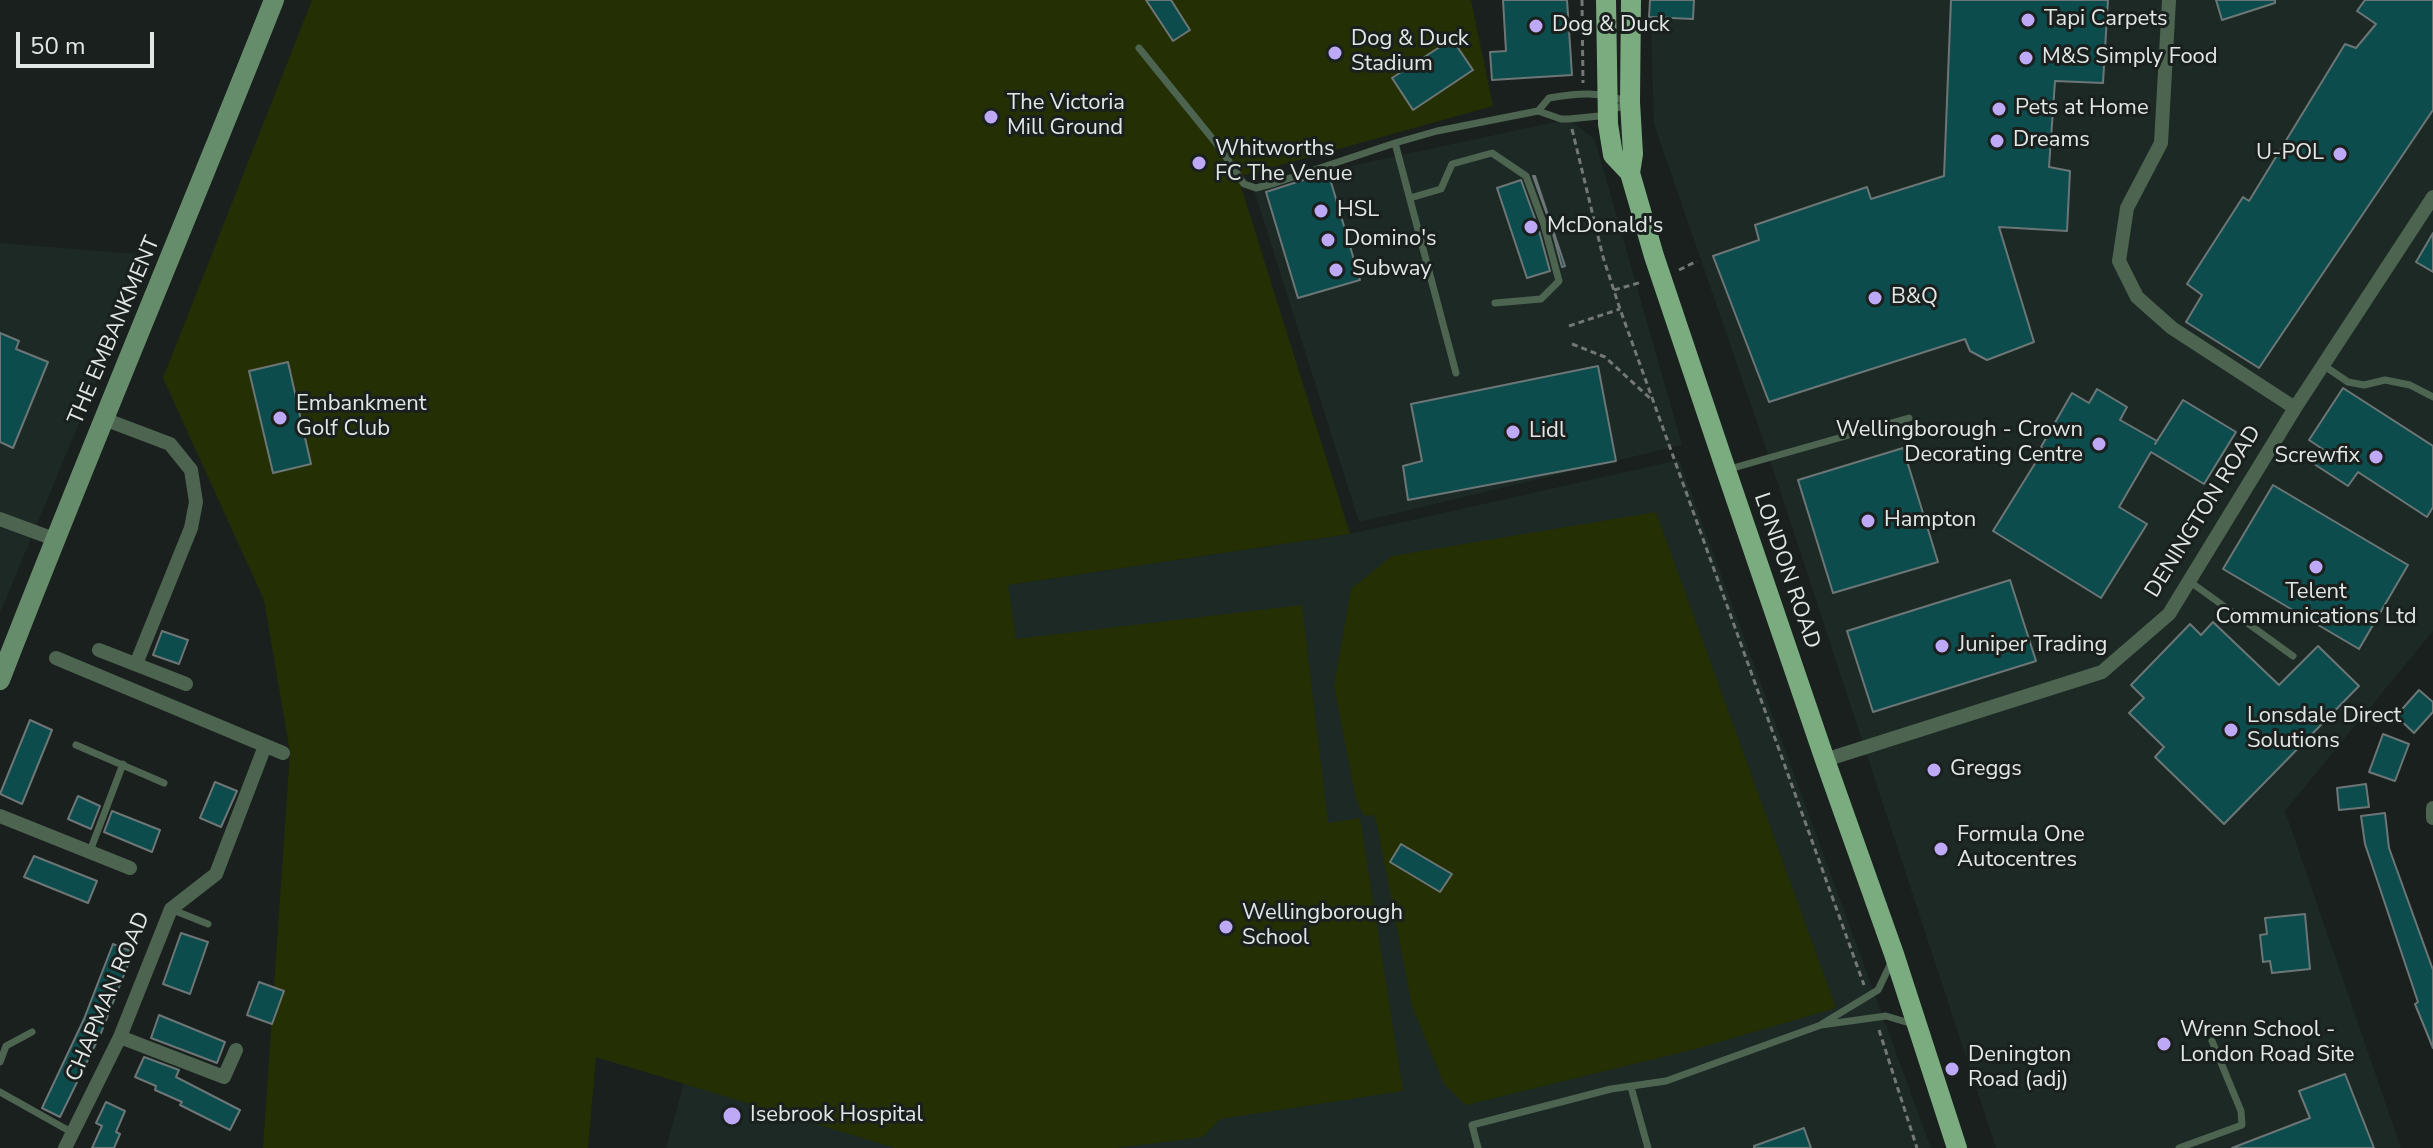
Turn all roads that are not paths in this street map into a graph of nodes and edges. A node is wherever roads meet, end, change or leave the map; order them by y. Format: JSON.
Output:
{"nodes":[{"id":1,"x":274,"y":0,"type":"edge"},
{"id":2,"x":1606,"y":0,"type":"edge"},
{"id":3,"x":1631,"y":0,"type":"edge"},
{"id":4,"x":2169,"y":0,"type":"edge"},
{"id":5,"x":1139,"y":48,"type":"dead end"},
{"id":6,"x":1630,"y":102,"type":"junction"},
{"id":7,"x":1607,"y":103,"type":"junction"},
{"id":8,"x":1538,"y":111,"type":"junction"},
{"id":9,"x":1395,"y":143,"type":"junction"},
{"id":10,"x":1630,"y":173,"type":"junction"},
{"id":11,"x":2433,"y":197,"type":"edge"},
{"id":12,"x":1410,"y":198,"type":"junction"},
{"id":13,"x":1495,"y":303,"type":"dead end"},
{"id":14,"x":2323,"y":365,"type":"junction"},
{"id":15,"x":1456,"y":373,"type":"dead end"},
{"id":16,"x":2433,"y":397,"type":"edge"},
{"id":17,"x":2295,"y":408,"type":"junction"},
{"id":18,"x":1909,"y":418,"type":"dead end"},
{"id":19,"x":104,"y":419,"type":"junction"},
{"id":20,"x":1726,"y":470,"type":"junction"},
{"id":21,"x":0,"y":519,"type":"edge"},
{"id":22,"x":54,"y":539,"type":"junction"},
{"id":23,"x":2189,"y":581,"type":"junction"},
{"id":24,"x":99,"y":650,"type":"dead end"},
{"id":25,"x":2293,"y":656,"type":"dead end"},
{"id":26,"x":56,"y":658,"type":"dead end"},
{"id":27,"x":136,"y":664,"type":"junction"},
{"id":28,"x":0,"y":680,"type":"edge"},
{"id":29,"x":186,"y":684,"type":"dead end"},
{"id":30,"x":76,"y":745,"type":"dead end"},
{"id":31,"x":265,"y":746,"type":"junction"},
{"id":32,"x":283,"y":753,"type":"dead end"},
{"id":33,"x":1825,"y":760,"type":"junction"},
{"id":34,"x":123,"y":764,"type":"junction"},
{"id":35,"x":164,"y":783,"type":"dead end"},
{"id":36,"x":2433,"y":808,"type":"edge"},
{"id":37,"x":0,"y":816,"type":"edge"},
{"id":38,"x":2433,"y":818,"type":"edge"},
{"id":39,"x":89,"y":853,"type":"junction"},
{"id":40,"x":130,"y":868,"type":"dead end"},
{"id":41,"x":171,"y":909,"type":"junction"},
{"id":42,"x":208,"y":924,"type":"dead end"},
{"id":43,"x":1894,"y":954,"type":"junction"},
{"id":44,"x":1821,"y":1025,"type":"junction"},
{"id":45,"x":1919,"y":1028,"type":"junction"},
{"id":46,"x":32,"y":1032,"type":"dead end"},
{"id":47,"x":120,"y":1037,"type":"junction"},
{"id":48,"x":2212,"y":1041,"type":"dead end"},
{"id":49,"x":236,"y":1050,"type":"dead end"},
{"id":50,"x":0,"y":1062,"type":"edge"},
{"id":51,"x":1631,"y":1087,"type":"junction"},
{"id":52,"x":0,"y":1092,"type":"edge"},
{"id":53,"x":73,"y":1133,"type":"junction"},
{"id":54,"x":65,"y":1148,"type":"edge"},
{"id":55,"x":1478,"y":1148,"type":"edge"},
{"id":56,"x":1648,"y":1148,"type":"edge"},
{"id":57,"x":1957,"y":1148,"type":"edge"},
{"id":58,"x":2179,"y":1148,"type":"edge"}],
"edges":[{"from":1,"to":19,"type":"main road","name":"THE EMBANKMENT"},
{"from":2,"to":7,"type":"main road"},
{"from":3,"to":6,"type":"main road","name":"LONDON ROAD"},
{"from":4,"to":17,"type":"street"},
{"from":5,"to":9,"type":"lane"},
{"from":6,"to":7,"type":"lane"},
{"from":6,"to":7,"type":"lane"},
{"from":6,"to":10,"type":"main road","name":"LONDON ROAD"},
{"from":7,"to":8,"type":"lane"},
{"from":7,"to":8,"type":"lane"},
{"from":7,"to":10,"type":"main road"},
{"from":8,"to":9,"type":"lane"},
{"from":9,"to":12,"type":"lane"},
{"from":10,"to":20,"type":"main road","name":"LONDON ROAD"},
{"from":11,"to":14,"type":"street","name":"DENINGTON ROAD"},
{"from":12,"to":13,"type":"lane"},
{"from":12,"to":15,"type":"lane"},
{"from":14,"to":16,"type":"lane"},
{"from":14,"to":17,"type":"street","name":"DENINGTON ROAD"},
{"from":17,"to":23,"type":"street","name":"DENINGTON ROAD"},
{"from":18,"to":20,"type":"lane"},
{"from":19,"to":22,"type":"main road","name":"THE EMBANKMENT"},
{"from":19,"to":27,"type":"street"},
{"from":20,"to":33,"type":"main road","name":"LONDON ROAD"},
{"from":21,"to":22,"type":"street"},
{"from":22,"to":28,"type":"main road","name":"THE EMBANKMENT"},
{"from":23,"to":25,"type":"lane"},
{"from":23,"to":33,"type":"street","name":"DENINGTON ROAD"},
{"from":24,"to":27,"type":"street"},
{"from":26,"to":31,"type":"street"},
{"from":27,"to":29,"type":"street"},
{"from":30,"to":34,"type":"lane"},
{"from":31,"to":32,"type":"street"},
{"from":31,"to":41,"type":"street","name":"CHAPMAN ROAD"},
{"from":33,"to":43,"type":"main road","name":"LONDON ROAD"},
{"from":34,"to":35,"type":"lane"},
{"from":34,"to":39,"type":"lane"},
{"from":36,"to":38,"type":"street"},
{"from":37,"to":39,"type":"street"},
{"from":39,"to":40,"type":"street"},
{"from":41,"to":42,"type":"lane"},
{"from":41,"to":47,"type":"street","name":"CHAPMAN ROAD"},
{"from":43,"to":44,"type":"lane"},
{"from":43,"to":45,"type":"main road","name":"LONDON ROAD"},
{"from":44,"to":45,"type":"lane"},
{"from":44,"to":51,"type":"lane"},
{"from":45,"to":57,"type":"main road","name":"LONDON ROAD"},
{"from":46,"to":50,"type":"lane"},
{"from":47,"to":49,"type":"street"},
{"from":47,"to":53,"type":"street","name":"CHAPMAN ROAD"},
{"from":48,"to":58,"type":"lane"},
{"from":51,"to":55,"type":"lane"},
{"from":51,"to":56,"type":"lane"},
{"from":52,"to":53,"type":"lane"},
{"from":53,"to":54,"type":"street","name":"CHAPMAN ROAD"}]}
